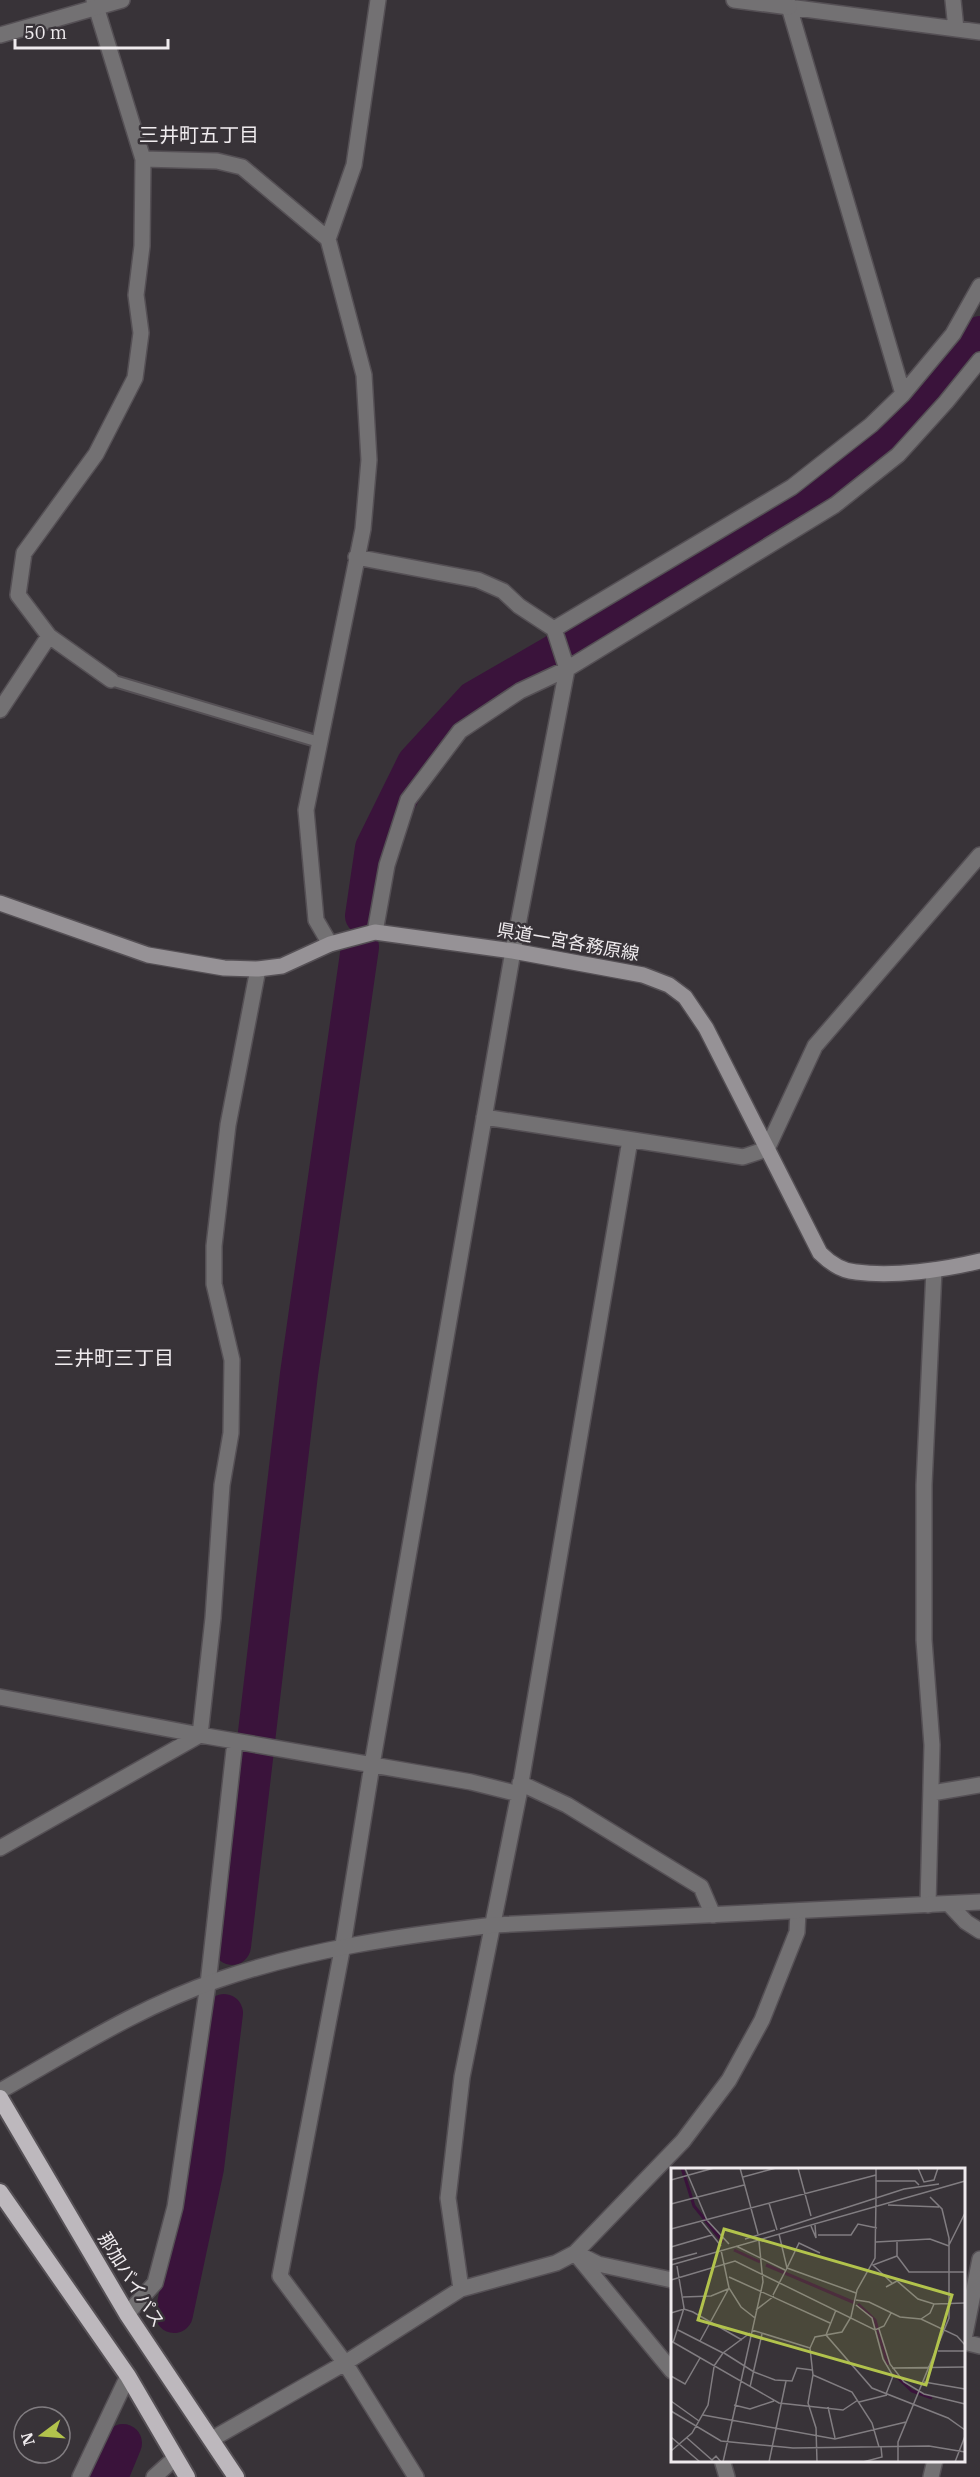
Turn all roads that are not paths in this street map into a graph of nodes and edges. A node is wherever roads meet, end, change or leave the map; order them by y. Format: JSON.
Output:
{"nodes":[{"id":1,"x":122,"y":0,"type":"edge"},
{"id":2,"x":378,"y":0,"type":"edge"},
{"id":3,"x":734,"y":0,"type":"edge"},
{"id":4,"x":953,"y":0,"type":"edge"},
{"id":5,"x":95,"y":4,"type":"edge"},
{"id":6,"x":788,"y":4,"type":"edge"},
{"id":7,"x":956,"y":28,"type":"junction"},
{"id":8,"x":980,"y":32,"type":"edge"},
{"id":9,"x":0,"y":35,"type":"edge"},
{"id":10,"x":143,"y":159,"type":"junction"},
{"id":11,"x":328,"y":239,"type":"junction"},
{"id":12,"x":980,"y":286,"type":"edge"},
{"id":13,"x":980,"y":360,"type":"edge"},
{"id":14,"x":903,"y":394,"type":"junction"},
{"id":15,"x":356,"y":557,"type":"junction"},
{"id":16,"x":555,"y":634,"type":"junction"},
{"id":17,"x":49,"y":636,"type":"junction"},
{"id":18,"x":566,"y":665,"type":"junction"},
{"id":19,"x":111,"y":680,"type":"joint"},
{"id":20,"x":0,"y":710,"type":"edge"},
{"id":21,"x":320,"y":742,"type":"junction"},
{"id":22,"x":980,"y":855,"type":"edge"},
{"id":23,"x":0,"y":903,"type":"edge"},
{"id":24,"x":375,"y":932,"type":"junction"},
{"id":25,"x":330,"y":944,"type":"junction"},
{"id":26,"x":513,"y":951,"type":"junction"},
{"id":27,"x":258,"y":969,"type":"junction"},
{"id":28,"x":484,"y":1117,"type":"junction"},
{"id":29,"x":630,"y":1140,"type":"junction"},
{"id":30,"x":767,"y":1149,"type":"junction"},
{"id":31,"x":980,"y":1260,"type":"edge"},
{"id":32,"x":934,"y":1269,"type":"junction"},
{"id":33,"x":0,"y":1697,"type":"edge"},
{"id":34,"x":200,"y":1735,"type":"junction"},
{"id":35,"x":242,"y":1743,"type":"junction"},
{"id":36,"x":372,"y":1765,"type":"junction"},
{"id":37,"x":980,"y":1785,"type":"edge"},
{"id":38,"x":520,"y":1789,"type":"junction"},
{"id":39,"x":932,"y":1793,"type":"junction"},
{"id":40,"x":0,"y":1848,"type":"edge"},
{"id":41,"x":980,"y":1902,"type":"edge"},
{"id":42,"x":948,"y":1904,"type":"junction"},
{"id":43,"x":928,"y":1905,"type":"junction"},
{"id":44,"x":798,"y":1912,"type":"junction"},
{"id":45,"x":713,"y":1915,"type":"junction"},
{"id":46,"x":494,"y":1925,"type":"junction"},
{"id":47,"x":980,"y":1931,"type":"edge"},
{"id":48,"x":343,"y":1945,"type":"junction"},
{"id":49,"x":208,"y":1984,"type":"junction"},
{"id":50,"x":0,"y":2091,"type":"edge"},
{"id":51,"x":0,"y":2098,"type":"edge"},
{"id":52,"x":0,"y":2192,"type":"edge"},
{"id":53,"x":575,"y":2253,"type":"junction"},
{"id":54,"x":980,"y":2259,"type":"edge"},
{"id":55,"x":671,"y":2280,"type":"edge"},
{"id":56,"x":461,"y":2289,"type":"junction"},
{"id":57,"x":127,"y":2314,"type":"junction"},
{"id":58,"x":965,"y":2331,"type":"edge"},
{"id":59,"x":965,"y":2342,"type":"edge"},
{"id":60,"x":980,"y":2346,"type":"edge"},
{"id":61,"x":345,"y":2363,"type":"junction"},
{"id":62,"x":671,"y":2370,"type":"edge"},
{"id":63,"x":128,"y":2376,"type":"junction"},
{"id":64,"x":212,"y":2439,"type":"junction"},
{"id":65,"x":176,"y":2458,"type":"junction"},
{"id":66,"x":723,"y":2462,"type":"edge"},
{"id":67,"x":935,"y":2462,"type":"edge"},
{"id":68,"x":80,"y":2477,"type":"edge"},
{"id":69,"x":154,"y":2477,"type":"edge"},
{"id":70,"x":187,"y":2477,"type":"edge"},
{"id":71,"x":236,"y":2477,"type":"edge"},
{"id":72,"x":416,"y":2477,"type":"edge"},
{"id":73,"x":727,"y":2477,"type":"edge"},
{"id":74,"x":931,"y":2477,"type":"edge"}],
"edges":[{"from":1,"to":5,"type":"street"},
{"from":2,"to":11,"type":"street"},
{"from":3,"to":6,"type":"street"},
{"from":4,"to":7,"type":"street"},
{"from":5,"to":9,"type":"street"},
{"from":5,"to":10,"type":"street"},
{"from":6,"to":7,"type":"street"},
{"from":6,"to":14,"type":"street"},
{"from":7,"to":8,"type":"street"},
{"from":10,"to":11,"type":"street"},
{"from":10,"to":17,"type":"street"},
{"from":11,"to":15,"type":"street"},
{"from":12,"to":14,"type":"street"},
{"from":13,"to":18,"type":"street"},
{"from":14,"to":16,"type":"street"},
{"from":15,"to":16,"type":"street"},
{"from":15,"to":21,"type":"street"},
{"from":16,"to":18,"type":"street"},
{"from":17,"to":19,"type":"street"},
{"from":17,"to":20,"type":"street"},
{"from":18,"to":24,"type":"street"},
{"from":18,"to":26,"type":"street"},
{"from":19,"to":21,"type":"lane"},
{"from":21,"to":25,"type":"street"},
{"from":22,"to":30,"type":"street"},
{"from":23,"to":27,"type":"main road","name":"県道一宮各務原線"},
{"from":24,"to":25,"type":"main road","name":"県道一宮各務原線"},
{"from":24,"to":26,"type":"main road","name":"県道一宮各務原線"},
{"from":25,"to":27,"type":"main road","name":"県道一宮各務原線"},
{"from":26,"to":28,"type":"street"},
{"from":26,"to":30,"type":"main road","name":"県道一宮各務原線"},
{"from":27,"to":34,"type":"street"},
{"from":28,"to":29,"type":"street"},
{"from":28,"to":36,"type":"street"},
{"from":29,"to":30,"type":"street"},
{"from":29,"to":38,"type":"street"},
{"from":30,"to":32,"type":"main road","name":"県道一宮各務原線"},
{"from":31,"to":32,"type":"main road","name":"県道一宮各務原線"},
{"from":32,"to":39,"type":"street"},
{"from":33,"to":34,"type":"street"},
{"from":34,"to":35,"type":"street"},
{"from":34,"to":40,"type":"street"},
{"from":35,"to":36,"type":"street"},
{"from":35,"to":49,"type":"street"},
{"from":36,"to":38,"type":"street"},
{"from":36,"to":48,"type":"street"},
{"from":37,"to":39,"type":"street"},
{"from":38,"to":45,"type":"street"},
{"from":38,"to":46,"type":"street"},
{"from":39,"to":43,"type":"street"},
{"from":41,"to":42,"type":"street"},
{"from":42,"to":43,"type":"street"},
{"from":42,"to":47,"type":"street"},
{"from":43,"to":44,"type":"street"},
{"from":44,"to":45,"type":"street"},
{"from":44,"to":53,"type":"street"},
{"from":45,"to":46,"type":"street"},
{"from":46,"to":48,"type":"street"},
{"from":46,"to":56,"type":"street"},
{"from":48,"to":49,"type":"street"},
{"from":48,"to":61,"type":"street"},
{"from":49,"to":50,"type":"street"},
{"from":49,"to":57,"type":"street"},
{"from":51,"to":57,"type":"highway","name":"那加バイパス"},
{"from":52,"to":63,"type":"highway"},
{"from":53,"to":55,"type":"street"},
{"from":53,"to":56,"type":"street"},
{"from":53,"to":62,"type":"street"},
{"from":54,"to":58,"type":"street"},
{"from":56,"to":61,"type":"street"},
{"from":57,"to":64,"type":"highway","name":"那加バイパス"},
{"from":59,"to":60,"type":"street"},
{"from":61,"to":64,"type":"street"},
{"from":61,"to":72,"type":"street"},
{"from":63,"to":65,"type":"highway"},
{"from":63,"to":68,"type":"street"},
{"from":64,"to":71,"type":"highway","name":"那加バイパス"},
{"from":65,"to":69,"type":"street"},
{"from":65,"to":70,"type":"highway"},
{"from":66,"to":73,"type":"street"},
{"from":67,"to":74,"type":"street"}]}
